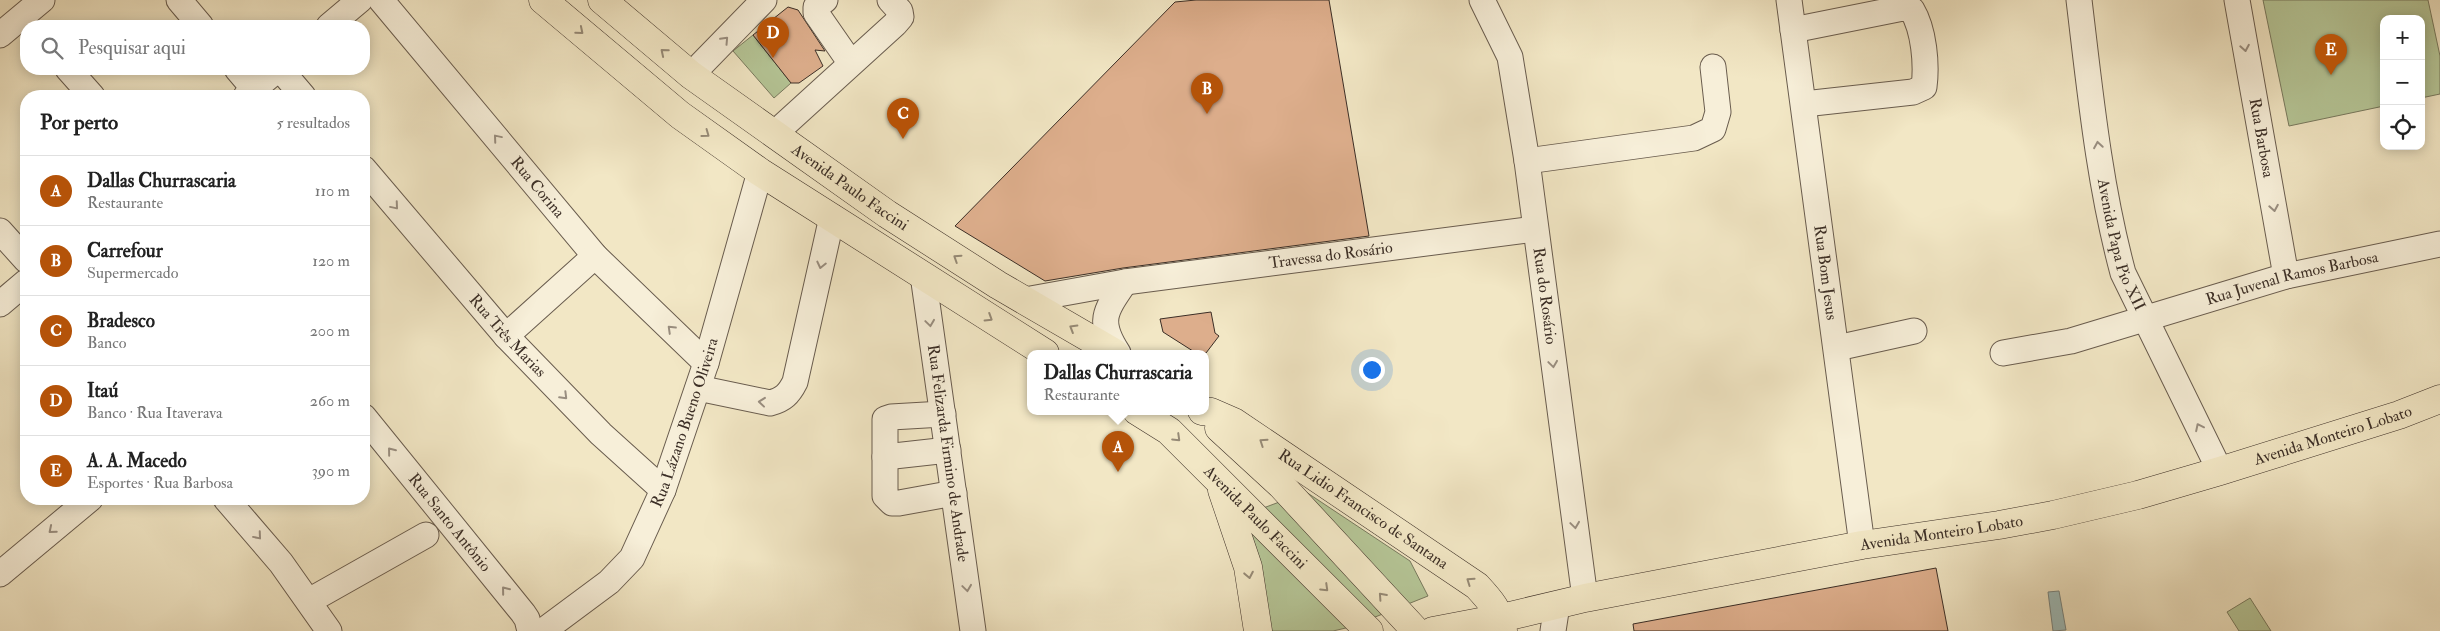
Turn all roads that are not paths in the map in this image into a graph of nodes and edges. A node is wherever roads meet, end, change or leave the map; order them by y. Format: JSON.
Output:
{"nodes":[{"id":1,"x":42,"y":0,"type":"edge"},
{"id":2,"x":179,"y":0,"type":"edge"},
{"id":3,"x":381,"y":0,"type":"edge"},
{"id":4,"x":542,"y":0,"type":"edge"},
{"id":5,"x":602,"y":0,"type":"edge"},
{"id":6,"x":825,"y":0,"type":"edge"},
{"id":7,"x":890,"y":0,"type":"edge"},
{"id":8,"x":1482,"y":0,"type":"edge"},
{"id":9,"x":1789,"y":0,"type":"edge"},
{"id":10,"x":2079,"y":0,"type":"edge"},
{"id":11,"x":2237,"y":0,"type":"edge"},
{"id":12,"x":758,"y":2,"type":"edge"},
{"id":13,"x":27,"y":20,"type":"edge"},
{"id":14,"x":196,"y":20,"type":"edge"},
{"id":15,"x":20,"y":24,"type":"edge"},
{"id":16,"x":1793,"y":30,"type":"junction"},
{"id":17,"x":0,"y":35,"type":"edge"},
{"id":18,"x":850,"y":62,"type":"junction"},
{"id":19,"x":1713,"y":67,"type":"dead end"},
{"id":20,"x":73,"y":75,"type":"edge"},
{"id":21,"x":240,"y":75,"type":"edge"},
{"id":22,"x":272,"y":75,"type":"edge"},
{"id":23,"x":284,"y":75,"type":"edge"},
{"id":24,"x":691,"y":75,"type":"junction"},
{"id":25,"x":87,"y":90,"type":"edge"},
{"id":26,"x":248,"y":90,"type":"edge"},
{"id":27,"x":254,"y":90,"type":"edge"},
{"id":28,"x":298,"y":90,"type":"edge"},
{"id":29,"x":1804,"y":104,"type":"junction"},
{"id":30,"x":680,"y":115,"type":"junction"},
{"id":31,"x":774,"y":134,"type":"junction"},
{"id":32,"x":1527,"y":160,"type":"junction"},
{"id":33,"x":760,"y":172,"type":"junction"},
{"id":34,"x":370,"y":176,"type":"edge"},
{"id":35,"x":888,"y":214,"type":"junction"},
{"id":36,"x":832,"y":217,"type":"junction"},
{"id":37,"x":1535,"y":228,"type":"junction"},
{"id":38,"x":0,"y":231,"type":"edge"},
{"id":39,"x":871,"y":242,"type":"junction"},
{"id":40,"x":2440,"y":244,"type":"edge"},
{"id":41,"x":20,"y":253,"type":"edge"},
{"id":42,"x":595,"y":256,"type":"junction"},
{"id":43,"x":923,"y":275,"type":"junction"},
{"id":44,"x":2286,"y":276,"type":"junction"},
{"id":45,"x":1125,"y":282,"type":"junction"},
{"id":46,"x":998,"y":285,"type":"junction"},
{"id":47,"x":20,"y":287,"type":"edge"},
{"id":48,"x":1025,"y":300,"type":"junction"},
{"id":49,"x":0,"y":304,"type":"edge"},
{"id":50,"x":2146,"y":320,"type":"junction"},
{"id":51,"x":1914,"y":331,"type":"dead end"},
{"id":52,"x":506,"y":336,"type":"junction"},
{"id":53,"x":1837,"y":348,"type":"junction"},
{"id":54,"x":1040,"y":350,"type":"edge"},
{"id":55,"x":1111,"y":350,"type":"edge"},
{"id":56,"x":1114,"y":350,"type":"edge"},
{"id":57,"x":2003,"y":354,"type":"dead end"},
{"id":58,"x":706,"y":363,"type":"junction"},
{"id":59,"x":698,"y":388,"type":"junction"},
{"id":60,"x":2440,"y":399,"type":"edge"},
{"id":61,"x":1209,"y":413,"type":"edge"},
{"id":62,"x":943,"y":414,"type":"junction"},
{"id":63,"x":1143,"y":415,"type":"edge"},
{"id":64,"x":1205,"y":415,"type":"edge"},
{"id":65,"x":370,"y":425,"type":"edge"},
{"id":66,"x":948,"y":450,"type":"junction"},
{"id":67,"x":884,"y":457,"type":"junction"},
{"id":68,"x":2220,"y":471,"type":"junction"},
{"id":69,"x":1217,"y":478,"type":"junction"},
{"id":70,"x":663,"y":490,"type":"junction"},
{"id":71,"x":954,"y":493,"type":"junction"},
{"id":72,"x":83,"y":505,"type":"edge"},
{"id":73,"x":231,"y":505,"type":"edge"},
{"id":74,"x":426,"y":535,"type":"dead end"},
{"id":75,"x":1862,"y":545,"type":"junction"},
{"id":76,"x":0,"y":574,"type":"edge"},
{"id":77,"x":1585,"y":598,"type":"junction"},
{"id":78,"x":309,"y":601,"type":"junction"},
{"id":79,"x":1557,"y":604,"type":"junction"},
{"id":80,"x":1502,"y":625,"type":"edge"},
{"id":81,"x":329,"y":631,"type":"edge"},
{"id":82,"x":530,"y":631,"type":"edge"},
{"id":83,"x":543,"y":631,"type":"edge"},
{"id":84,"x":973,"y":631,"type":"edge"},
{"id":85,"x":1258,"y":631,"type":"edge"},
{"id":86,"x":1369,"y":631,"type":"edge"},
{"id":87,"x":1416,"y":631,"type":"edge"},
{"id":88,"x":1433,"y":631,"type":"edge"},
{"id":89,"x":1553,"y":631,"type":"edge"}],
"edges":[{"from":1,"to":13,"type":"street"},
{"from":2,"to":14,"type":"street"},
{"from":42,"to":3,"type":"street","name":"Rua Corina","one_way":true},
{"from":4,"to":30,"type":"main road","name":"Avenida Paulo Faccini","one_way":true},
{"from":24,"to":5,"type":"main road","name":"Avenida Paulo Faccini","one_way":true},
{"from":6,"to":18,"type":"street"},
{"from":7,"to":18,"type":"street"},
{"from":8,"to":32,"type":"street","name":"Rua do Rosário"},
{"from":9,"to":16,"type":"street","name":"Rua Bom Jesus"},
{"from":50,"to":10,"type":"street","name":"Avenida Papa Pio XII","one_way":true},
{"from":11,"to":44,"type":"street","name":"Rua Barbosa","one_way":true},
{"from":24,"to":12,"type":"street","one_way":true},
{"from":15,"to":17,"type":"street"},
{"from":16,"to":29,"type":"street","name":"Rua Bom Jesus"},
{"from":16,"to":29,"type":"street"},
{"from":18,"to":31,"type":"street"},
{"from":19,"to":32,"type":"street"},
{"from":20,"to":25,"type":"street"},
{"from":21,"to":26,"type":"street"},
{"from":22,"to":27,"type":"street"},
{"from":23,"to":28,"type":"street"},
{"from":24,"to":31,"type":"main road","name":"Avenida Paulo Faccini"},
{"from":29,"to":53,"type":"street","name":"Rua Bom Jesus"},
{"from":30,"to":33,"type":"main road","name":"Avenida Paulo Faccini","one_way":true},
{"from":30,"to":35,"type":"main road"},
{"from":31,"to":35,"type":"main road","name":"Avenida Paulo Faccini"},
{"from":32,"to":37,"type":"street","name":"Rua do Rosário"},
{"from":33,"to":36,"type":"main road","name":"Avenida Paulo Faccini"},
{"from":33,"to":58,"type":"street","name":"Rua Lázano Bueno Oliveira"},
{"from":34,"to":52,"type":"street","name":"Rua Três Marias","one_way":true},
{"from":46,"to":35,"type":"main road","name":"Avenida Paulo Faccini","one_way":true},
{"from":36,"to":39,"type":"main road","name":"Avenida Paulo Faccini"},
{"from":36,"to":59,"type":"street","one_way":true},
{"from":37,"to":45,"type":"street","name":"Travessa do Rosário"},
{"from":37,"to":77,"type":"street","name":"Rua do Rosário","one_way":true},
{"from":38,"to":41,"type":"street"},
{"from":39,"to":43,"type":"main road","name":"Avenida Paulo Faccini"},
{"from":39,"to":46,"type":"main road"},
{"from":40,"to":44,"type":"street","name":"Rua Juvenal Ramos Barbosa"},
{"from":42,"to":52,"type":"street"},
{"from":58,"to":42,"type":"street","name":"Rua Corina","one_way":true},
{"from":43,"to":54,"type":"main road","name":"Avenida Paulo Faccini","one_way":true},
{"from":43,"to":62,"type":"street","name":"Rua Felizarda Firmino de Andrade","one_way":true},
{"from":44,"to":50,"type":"street","name":"Rua Juvenal Ramos Barbosa"},
{"from":45,"to":48,"type":"street","name":"Travessa do Rosário"},
{"from":45,"to":56,"type":"street"},
{"from":46,"to":48,"type":"main road","name":"Avenida Paulo Faccini"},
{"from":47,"to":49,"type":"street"},
{"from":55,"to":48,"type":"main road","name":"Avenida Paulo Faccini","one_way":true},
{"from":50,"to":57,"type":"street","name":"Rua Juvenal Ramos Barbosa"},
{"from":68,"to":50,"type":"street","name":"Avenida Papa Pio XII","one_way":true},
{"from":51,"to":53,"type":"street"},
{"from":52,"to":70,"type":"street","name":"Rua Três Marias","one_way":true},
{"from":53,"to":75,"type":"street","name":"Rua Bom Jesus"},
{"from":58,"to":59,"type":"street","name":"Rua Lázano Bueno Oliveira"},
{"from":59,"to":70,"type":"street","name":"Rua Lázano Bueno Oliveira"},
{"from":60,"to":68,"type":"main road","name":"Avenida Monteiro Lobato"},
{"from":80,"to":61,"type":"main road","name":"Rua Lidio Francisco de Santana","one_way":true},
{"from":62,"to":66,"type":"street","name":"Rua Felizarda Firmino de Andrade"},
{"from":62,"to":67,"type":"street"},
{"from":63,"to":69,"type":"main road","name":"Avenida Paulo Faccini","one_way":true},
{"from":87,"to":64,"type":"main road","one_way":true},
{"from":82,"to":65,"type":"street","name":"Rua Santo Antônio","one_way":true},
{"from":66,"to":67,"type":"street"},
{"from":66,"to":71,"type":"street","name":"Rua Felizarda Firmino de Andrade"},
{"from":67,"to":71,"type":"street"},
{"from":68,"to":75,"type":"main road","name":"Avenida Monteiro Lobato"},
{"from":69,"to":85,"type":"main road","one_way":true},
{"from":69,"to":86,"type":"main road","name":"Avenida Paulo Faccini","one_way":true},
{"from":70,"to":83,"type":"street","name":"Rua Lázano Bueno Oliveira"},
{"from":71,"to":84,"type":"street","name":"Rua Felizarda Firmino de Andrade","one_way":true},
{"from":72,"to":76,"type":"street","one_way":true},
{"from":73,"to":78,"type":"street","one_way":true},
{"from":74,"to":78,"type":"street"},
{"from":75,"to":77,"type":"main road","name":"Avenida Monteiro Lobato"},
{"from":77,"to":79,"type":"main road","name":"Avenida Monteiro Lobato"},
{"from":78,"to":81,"type":"street"},
{"from":79,"to":80,"type":"main road","name":"Avenida Monteiro Lobato"},
{"from":79,"to":89,"type":"street"},
{"from":80,"to":88,"type":"main road","name":"Avenida Monteiro Lobato"}]}
